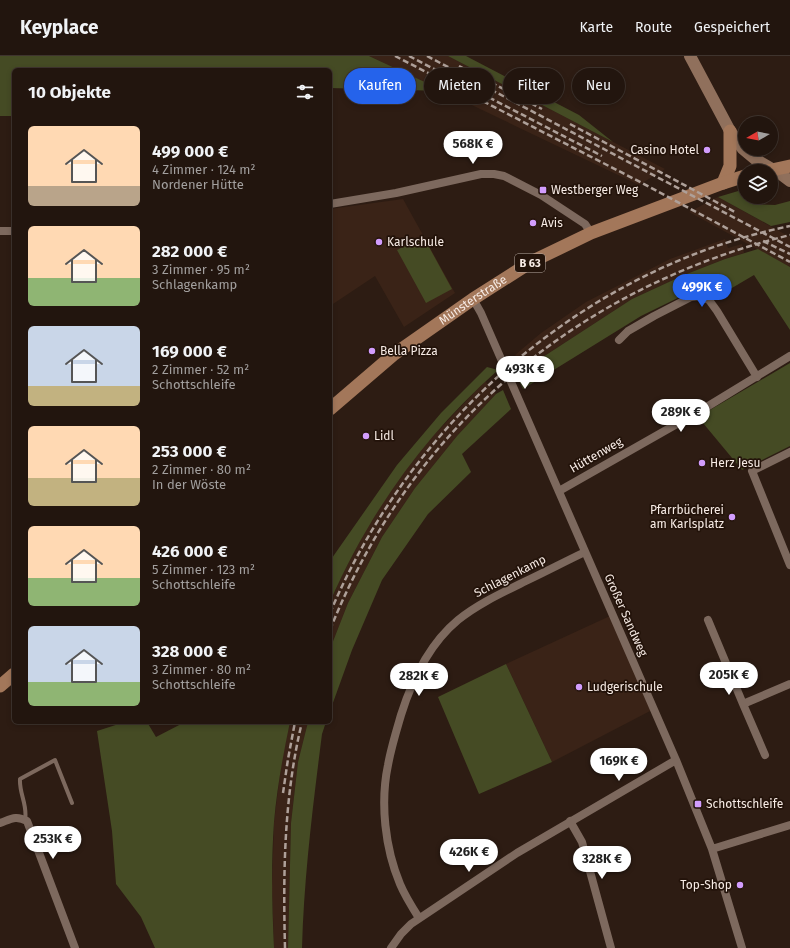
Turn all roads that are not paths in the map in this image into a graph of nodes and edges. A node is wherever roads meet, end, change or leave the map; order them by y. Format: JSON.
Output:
{"nodes":[{"id":1,"x":690,"y":56,"type":"edge"},
{"id":2,"x":730,"y":131,"type":"junction"},
{"id":3,"x":762,"y":164,"type":"edge"},
{"id":4,"x":790,"y":166,"type":"edge"},
{"id":5,"x":778,"y":168,"type":"edge"},
{"id":6,"x":778,"y":174,"type":"edge"},
{"id":7,"x":738,"y":178,"type":"edge"},
{"id":8,"x":790,"y":181,"type":"edge"},
{"id":9,"x":723,"y":183,"type":"junction"},
{"id":10,"x":332,"y":204,"type":"edge"},
{"id":11,"x":0,"y":231,"type":"edge"},
{"id":12,"x":12,"y":231,"type":"edge"},
{"id":13,"x":591,"y":233,"type":"junction"},
{"id":14,"x":473,"y":299,"type":"junction"},
{"id":15,"x":619,"y":340,"type":"dead end"},
{"id":16,"x":790,"y":356,"type":"edge"},
{"id":17,"x":758,"y":377,"type":"junction"},
{"id":18,"x":332,"y":408,"type":"edge"},
{"id":19,"x":790,"y":452,"type":"edge"},
{"id":20,"x":559,"y":491,"type":"junction"},
{"id":21,"x":585,"y":552,"type":"junction"},
{"id":22,"x":790,"y":565,"type":"edge"},
{"id":23,"x":708,"y":620,"type":"dead end"},
{"id":24,"x":12,"y":676,"type":"edge"},
{"id":25,"x":790,"y":684,"type":"edge"},
{"id":26,"x":0,"y":686,"type":"edge"},
{"id":27,"x":744,"y":704,"type":"junction"},
{"id":28,"x":765,"y":755,"type":"dead end"},
{"id":29,"x":676,"y":760,"type":"junction"},
{"id":30,"x":72,"y":802,"type":"dead end"},
{"id":31,"x":25,"y":820,"type":"junction"},
{"id":32,"x":570,"y":821,"type":"junction"},
{"id":33,"x":0,"y":823,"type":"edge"},
{"id":34,"x":790,"y":825,"type":"edge"},
{"id":35,"x":712,"y":849,"type":"junction"},
{"id":36,"x":419,"y":918,"type":"junction"},
{"id":37,"x":75,"y":948,"type":"edge"},
{"id":38,"x":391,"y":948,"type":"edge"},
{"id":39,"x":611,"y":948,"type":"edge"},
{"id":40,"x":742,"y":948,"type":"edge"}],
"edges":[{"from":1,"to":2,"type":"main road"},
{"from":2,"to":3,"type":"main road"},
{"from":2,"to":9,"type":"main road"},
{"from":4,"to":5,"type":"main road"},
{"from":6,"to":8,"type":"main road"},
{"from":7,"to":9,"type":"main road","name":"Münsterstraße","number":"B 63"},
{"from":9,"to":13,"type":"main road","name":"Münsterstraße","number":"B 63"},
{"from":10,"to":13,"type":"street"},
{"from":11,"to":12,"type":"street"},
{"from":13,"to":14,"type":"main road","name":"Münsterstraße","number":"B 63"},
{"from":14,"to":18,"type":"main road","name":"Münsterstraße","number":"B 63"},
{"from":14,"to":20,"type":"street","name":"Großer Sandweg"},
{"from":15,"to":17,"type":"street"},
{"from":16,"to":17,"type":"street","name":"Hüttenweg"},
{"from":17,"to":20,"type":"street","name":"Hüttenweg"},
{"from":19,"to":22,"type":"street"},
{"from":20,"to":21,"type":"street","name":"Großer Sandweg"},
{"from":21,"to":29,"type":"street","name":"Großer Sandweg"},
{"from":21,"to":36,"type":"street","name":"Schlagenkamp"},
{"from":23,"to":27,"type":"street"},
{"from":24,"to":26,"type":"main road"},
{"from":25,"to":27,"type":"street"},
{"from":27,"to":28,"type":"street"},
{"from":29,"to":32,"type":"street"},
{"from":29,"to":35,"type":"street","name":"Großer Sandweg"},
{"from":30,"to":31,"type":"lane"},
{"from":31,"to":33,"type":"street"},
{"from":31,"to":37,"type":"street"},
{"from":32,"to":36,"type":"street"},
{"from":32,"to":39,"type":"street"},
{"from":34,"to":35,"type":"street"},
{"from":35,"to":40,"type":"street","name":"Großer Sandweg"},
{"from":36,"to":38,"type":"street"}]}
